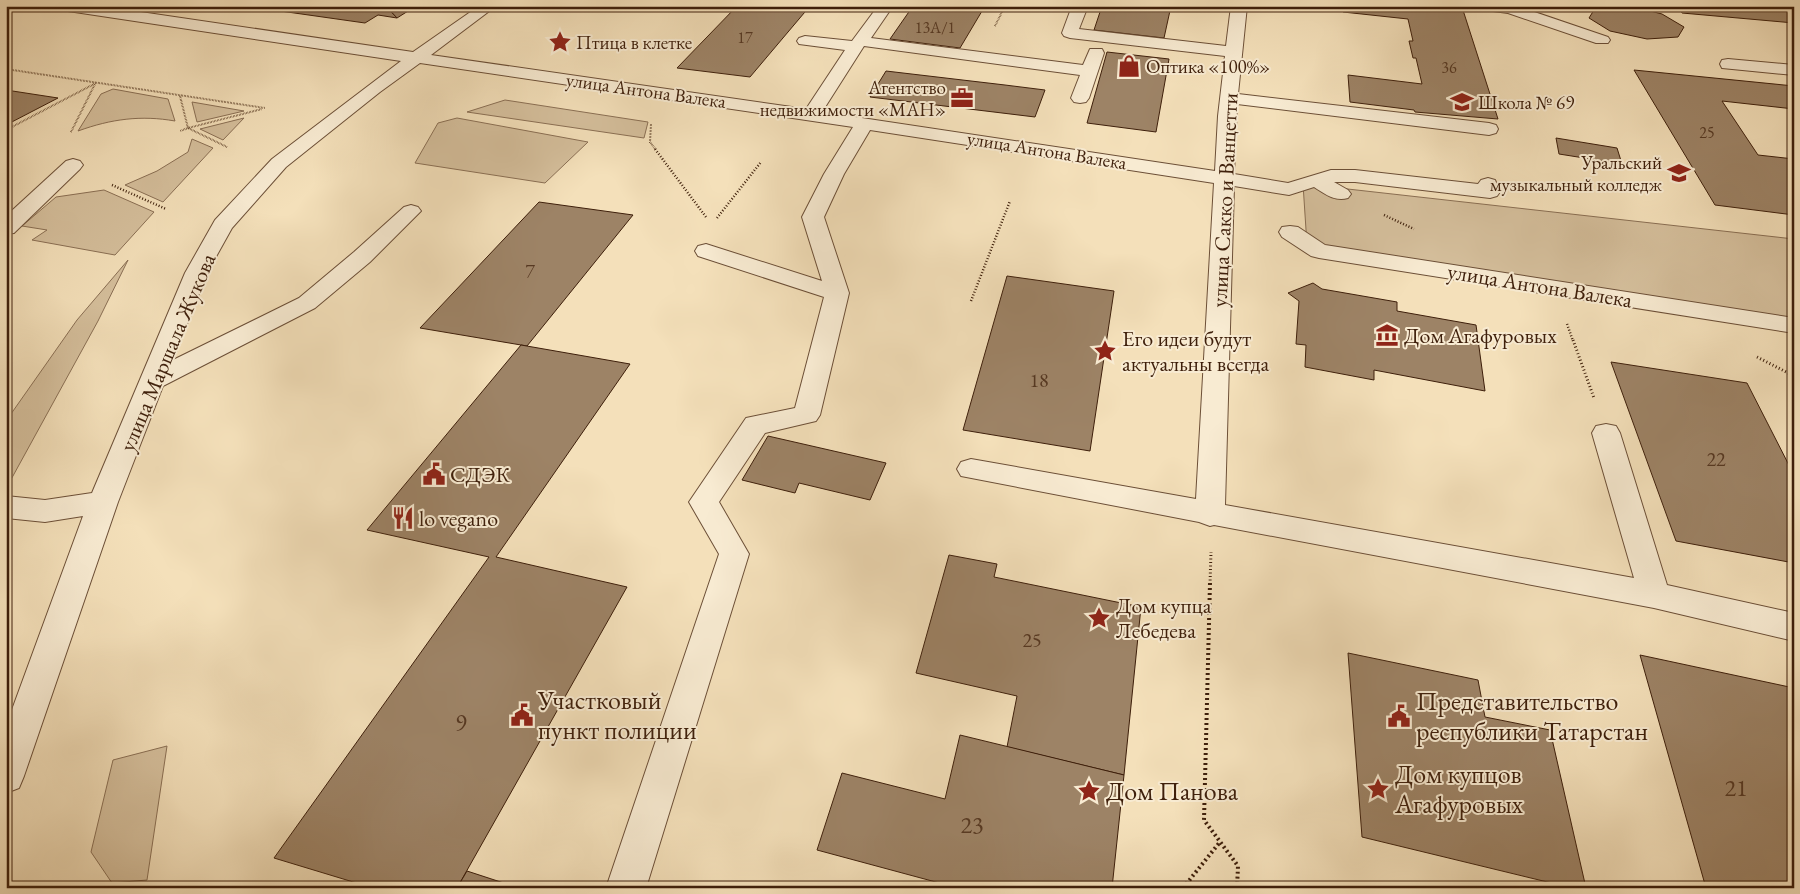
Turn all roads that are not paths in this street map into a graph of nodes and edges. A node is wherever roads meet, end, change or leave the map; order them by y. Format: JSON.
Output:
{"nodes":[{"id":1,"x":489,"y":6,"type":"edge"},
{"id":2,"x":886,"y":6,"type":"edge"},
{"id":3,"x":1080,"y":6,"type":"edge"},
{"id":4,"x":1239,"y":6,"type":"edge"},
{"id":5,"x":1483,"y":6,"type":"edge"},
{"id":6,"x":71,"y":13,"type":"edge"},
{"id":7,"x":1602,"y":40,"type":"dead end"},
{"id":8,"x":805,"y":41,"type":"dead end"},
{"id":9,"x":858,"y":44,"type":"junction"},
{"id":10,"x":1115,"y":47,"type":"dead end"},
{"id":11,"x":1234,"y":52,"type":"junction"},
{"id":12,"x":418,"y":59,"type":"junction"},
{"id":13,"x":1728,"y":64,"type":"dead end"},
{"id":14,"x":1794,"y":70,"type":"edge"},
{"id":15,"x":1089,"y":71,"type":"junction"},
{"id":16,"x":1080,"y":98,"type":"dead end"},
{"id":17,"x":1229,"y":98,"type":"junction"},
{"id":18,"x":811,"y":115,"type":"junction"},
{"id":19,"x":865,"y":123,"type":"junction"},
{"id":20,"x":1489,"y":129,"type":"dead end"},
{"id":21,"x":73,"y":165,"type":"dead end"},
{"id":22,"x":1224,"y":179,"type":"junction"},
{"id":23,"x":1316,"y":180,"type":"junction"},
{"id":24,"x":1488,"y":184,"type":"dead end"},
{"id":25,"x":1341,"y":194,"type":"dead end"},
{"id":26,"x":411,"y":211,"type":"dead end"},
{"id":27,"x":6,"y":228,"type":"edge"},
{"id":28,"x":1290,"y":232,"type":"dead end"},
{"id":29,"x":706,"y":251,"type":"dead end"},
{"id":30,"x":837,"y":293,"type":"junction"},
{"id":31,"x":1794,"y":326,"type":"edge"},
{"id":32,"x":154,"y":380,"type":"junction"},
{"id":33,"x":1606,"y":433,"type":"road end"},
{"id":34,"x":971,"y":469,"type":"dead end"},
{"id":35,"x":104,"y":502,"type":"junction"},
{"id":36,"x":6,"y":507,"type":"edge"},
{"id":37,"x":1210,"y":515,"type":"junction"},
{"id":38,"x":1654,"y":595,"type":"junction"},
{"id":39,"x":1794,"y":627,"type":"edge"},
{"id":40,"x":6,"y":776,"type":"edge"},
{"id":41,"x":626,"y":888,"type":"edge"}],
"edges":[{"from":1,"to":12,"type":"street","name":"улица Маршала Жукова"},
{"from":2,"to":9,"type":"street"},
{"from":3,"to":11,"type":"street"},
{"from":4,"to":11,"type":"street","name":"улица Сакко и Ванцетти"},
{"from":5,"to":7,"type":"street"},
{"from":6,"to":12,"type":"street","name":"улица Антона Валека"},
{"from":8,"to":9,"type":"street"},
{"from":9,"to":15,"type":"street"},
{"from":9,"to":18,"type":"street"},
{"from":10,"to":15,"type":"street"},
{"from":11,"to":17,"type":"street","name":"улица Сакко и Ванцетти"},
{"from":12,"to":18,"type":"street","name":"улица Антона Валека"},
{"from":12,"to":32,"type":"street","name":"улица Маршала Жукова"},
{"from":13,"to":14,"type":"street"},
{"from":15,"to":16,"type":"street"},
{"from":17,"to":20,"type":"street"},
{"from":17,"to":22,"type":"street","name":"улица Сакко и Ванцетти"},
{"from":18,"to":19,"type":"street","name":"улица Антона Валека"},
{"from":19,"to":22,"type":"street","name":"улица Антона Валека"},
{"from":19,"to":30,"type":"street"},
{"from":21,"to":27,"type":"street"},
{"from":22,"to":23,"type":"street","name":"улица Антона Валека"},
{"from":22,"to":37,"type":"street","name":"улица Сакко и Ванцетти"},
{"from":23,"to":24,"type":"street","name":"улица Антона Валека"},
{"from":23,"to":25,"type":"street"},
{"from":26,"to":32,"type":"street"},
{"from":28,"to":31,"type":"street","name":"улица Антона Валека"},
{"from":29,"to":30,"type":"street"},
{"from":30,"to":41,"type":"street"},
{"from":32,"to":35,"type":"street","name":"улица Маршала Жукова"},
{"from":33,"to":38,"type":"street"},
{"from":34,"to":37,"type":"street"},
{"from":35,"to":36,"type":"street"},
{"from":35,"to":40,"type":"street","name":"улица Маршала Жукова"},
{"from":37,"to":38,"type":"street"},
{"from":38,"to":39,"type":"street"}]}
